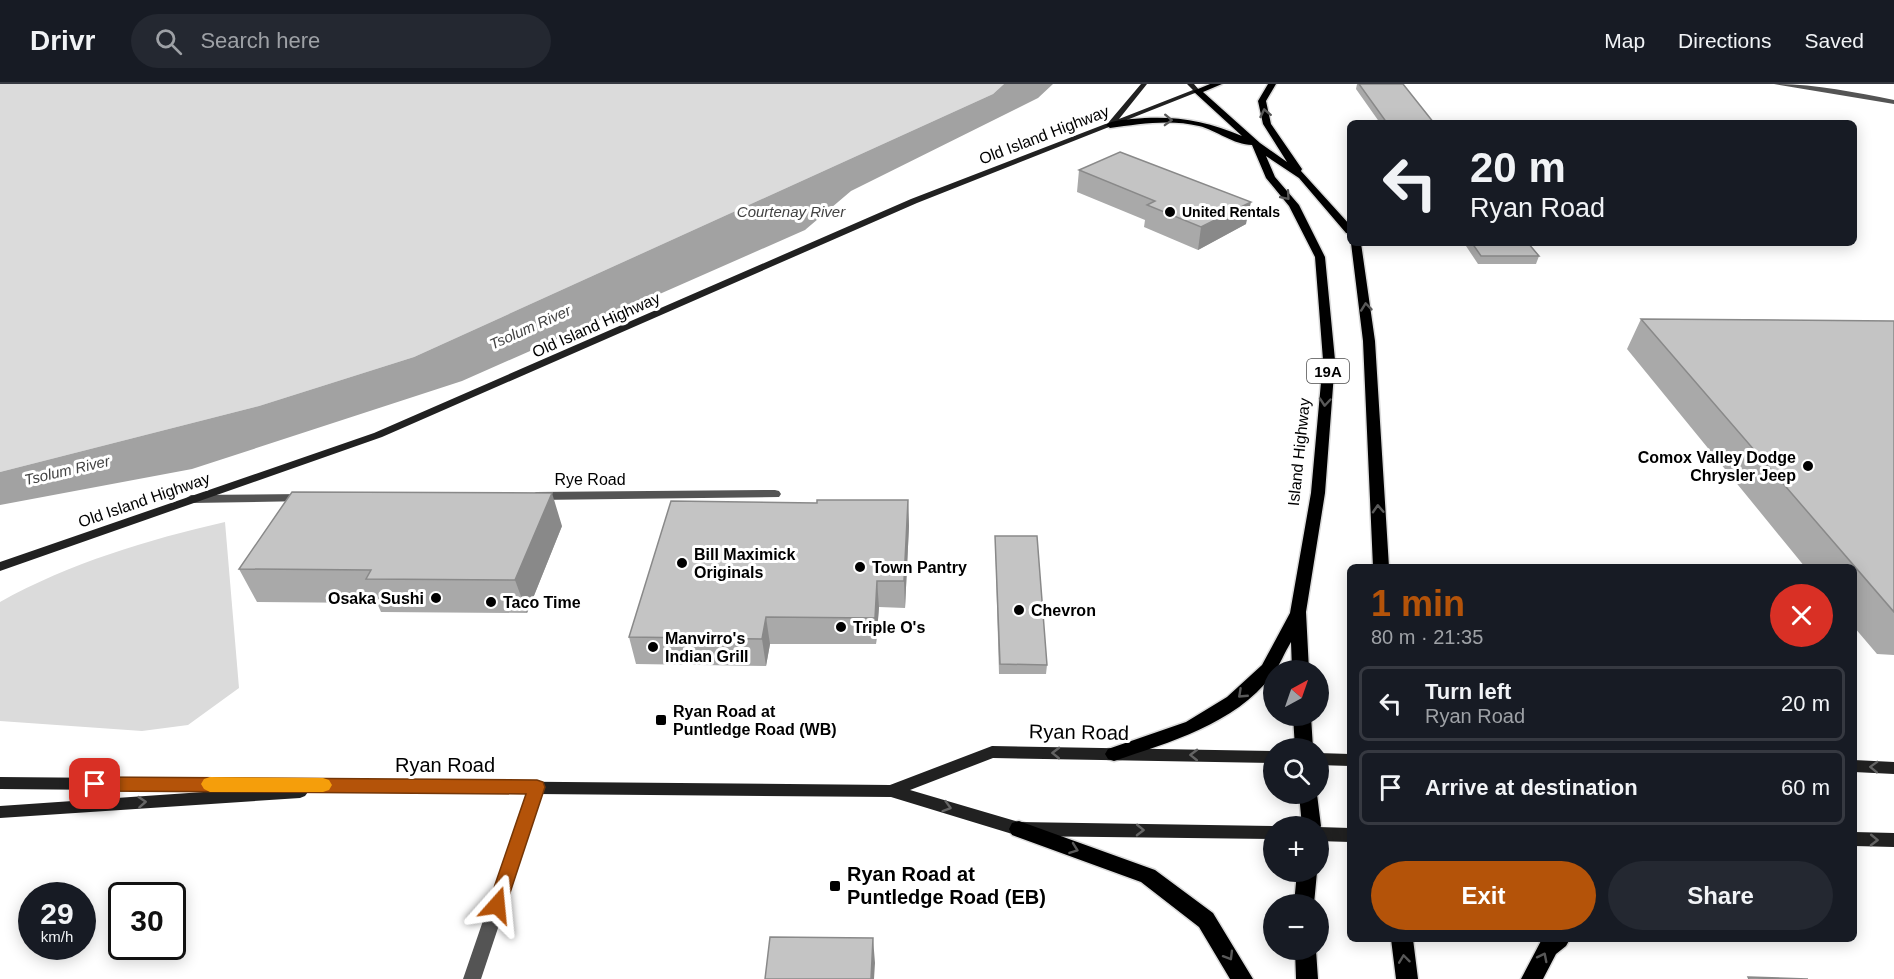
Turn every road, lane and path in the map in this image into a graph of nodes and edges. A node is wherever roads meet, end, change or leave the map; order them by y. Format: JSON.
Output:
{"nodes":[{"id":1,"x":1144,"y":84,"type":"edge"},
{"id":2,"x":1190,"y":84,"type":"edge"},
{"id":3,"x":1218,"y":84,"type":"edge"},
{"id":4,"x":1272,"y":84,"type":"edge"},
{"id":5,"x":1777,"y":84,"type":"edge"},
{"id":6,"x":1197,"y":91,"type":"junction"},
{"id":7,"x":1894,"y":102,"type":"edge"},
{"id":8,"x":1110,"y":125,"type":"junction"},
{"id":9,"x":1257,"y":145,"type":"junction"},
{"id":10,"x":1302,"y":176,"type":"junction"},
{"id":11,"x":1347,"y":228,"type":"edge"},
{"id":12,"x":1356,"y":246,"type":"edge"},
{"id":13,"x":775,"y":494,"type":"dead end"},
{"id":14,"x":524,"y":496,"type":"edge"},
{"id":15,"x":321,"y":498,"type":"edge"},
{"id":16,"x":190,"y":499,"type":"junction"},
{"id":17,"x":1381,"y":564,"type":"edge"},
{"id":18,"x":0,"y":567,"type":"edge"},
{"id":19,"x":1298,"y":612,"type":"junction"},
{"id":20,"x":1300,"y":660,"type":"edge"},
{"id":21,"x":1114,"y":754,"type":"junction"},
{"id":22,"x":1263,"y":756,"type":"edge"},
{"id":23,"x":1329,"y":759,"type":"edge"},
{"id":24,"x":1347,"y":760,"type":"edge"},
{"id":25,"x":1857,"y":766,"type":"edge"},
{"id":26,"x":1894,"y":768,"type":"edge"},
{"id":27,"x":0,"y":783,"type":"edge"},
{"id":28,"x":403,"y":786,"type":"junction"},
{"id":29,"x":537,"y":787,"type":"junction"},
{"id":30,"x":891,"y":791,"type":"junction"},
{"id":31,"x":0,"y":812,"type":"edge"},
{"id":32,"x":1019,"y":829,"type":"junction"},
{"id":33,"x":1263,"y":832,"type":"edge"},
{"id":34,"x":1329,"y":834,"type":"edge"},
{"id":35,"x":1347,"y":835,"type":"edge"},
{"id":36,"x":1857,"y":839,"type":"edge"},
{"id":37,"x":1894,"y":840,"type":"edge"},
{"id":38,"x":1402,"y":942,"type":"edge"},
{"id":39,"x":1555,"y":942,"type":"edge"},
{"id":40,"x":1306,"y":960,"type":"edge"},
{"id":41,"x":472,"y":979,"type":"edge"},
{"id":42,"x":1242,"y":979,"type":"edge"},
{"id":43,"x":1307,"y":979,"type":"edge"},
{"id":44,"x":1407,"y":979,"type":"edge"},
{"id":45,"x":1532,"y":979,"type":"edge"}],
"edges":[{"from":1,"to":8,"type":"main road"},
{"from":2,"to":6,"type":"main road"},
{"from":3,"to":6,"type":"main road"},
{"from":10,"to":4,"type":"main road","one_way":true},
{"from":5,"to":7,"type":"street"},
{"from":6,"to":8,"type":"main road","name":"Old Island Highway"},
{"from":6,"to":9,"type":"main road","name":"Island Highway","number":"19A"},
{"from":8,"to":9,"type":"main road","one_way":true},
{"from":8,"to":16,"type":"main road","name":"Old Island Highway"},
{"from":9,"to":10,"type":"main road","name":"Island Highway","number":"19A"},
{"from":9,"to":19,"type":"main road","name":"Island Highway","number":"19A","one_way":true},
{"from":10,"to":11,"type":"main road","name":"Island Highway","number":"19A"},
{"from":17,"to":12,"type":"main road","number":"19A","one_way":true},
{"from":13,"to":14,"type":"street","name":"Rye Road"},
{"from":15,"to":16,"type":"street"},
{"from":16,"to":18,"type":"main road","name":"Old Island Highway"},
{"from":19,"to":20,"type":"main road","name":"Island Highway","number":"19A"},
{"from":19,"to":21,"type":"main road","one_way":true},
{"from":22,"to":21,"type":"main road","name":"Ryan Road","one_way":true},
{"from":21,"to":30,"type":"main road","name":"Ryan Road","one_way":true},
{"from":23,"to":24,"type":"main road"},
{"from":26,"to":25,"type":"main road","one_way":true},
{"from":27,"to":28,"type":"main road","name":"Ryan Road"},
{"from":28,"to":29,"type":"main road","name":"Ryan Road"},
{"from":31,"to":28,"type":"main road","one_way":true},
{"from":29,"to":30,"type":"main road","name":"Ryan Road"},
{"from":29,"to":41,"type":"street"},
{"from":30,"to":32,"type":"main road","name":"Ryan Road","one_way":true},
{"from":32,"to":33,"type":"main road","name":"Ryan Road","one_way":true},
{"from":32,"to":42,"type":"main road","one_way":true},
{"from":34,"to":35,"type":"main road"},
{"from":36,"to":37,"type":"main road","one_way":true},
{"from":44,"to":38,"type":"main road","one_way":true},
{"from":45,"to":39,"type":"main road","one_way":true},
{"from":40,"to":43,"type":"main road"}]}
